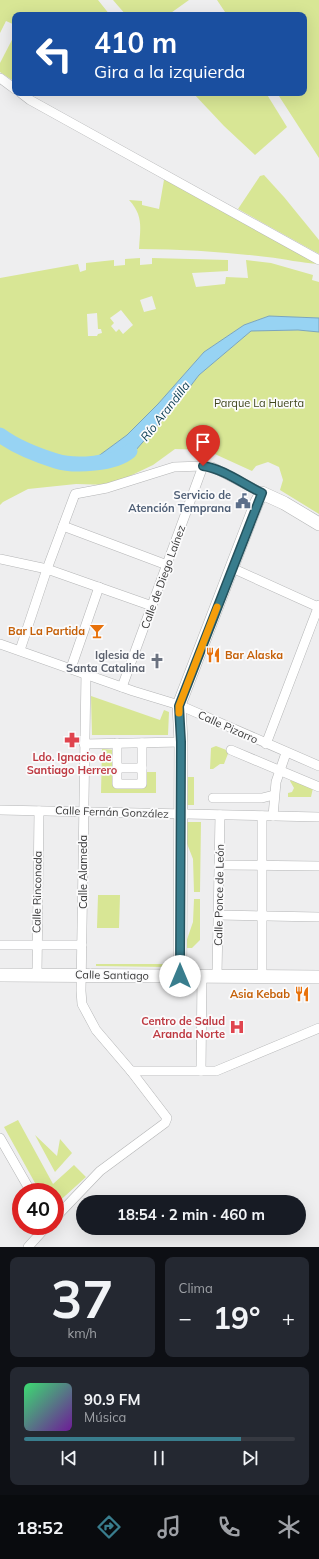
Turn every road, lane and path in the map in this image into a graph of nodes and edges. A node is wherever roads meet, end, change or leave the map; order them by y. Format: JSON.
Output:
{"nodes":[{"id":1,"x":0,"y":78,"type":"edge"},
{"id":2,"x":12,"y":87,"type":"edge"},
{"id":3,"x":25,"y":96,"type":"edge"},
{"id":4,"x":319,"y":260,"type":"edge"},
{"id":5,"x":203,"y":466,"type":"junction"},
{"id":6,"x":262,"y":493,"type":"junction"},
{"id":7,"x":319,"y":524,"type":"edge"},
{"id":8,"x":62,"y":529,"type":"junction"},
{"id":9,"x":0,"y":559,"type":"edge"},
{"id":10,"x":166,"y":567,"type":"junction"},
{"id":11,"x":232,"y":568,"type":"junction"},
{"id":12,"x":47,"y":569,"type":"junction"},
{"id":13,"x":99,"y":587,"type":"junction"},
{"id":14,"x":152,"y":606,"type":"junction"},
{"id":15,"x":319,"y":606,"type":"edge"},
{"id":16,"x":0,"y":644,"type":"edge"},
{"id":17,"x":20,"y":650,"type":"junction"},
{"id":18,"x":71,"y":668,"type":"junction"},
{"id":19,"x":86,"y":673,"type":"junction"},
{"id":20,"x":122,"y":687,"type":"junction"},
{"id":21,"x":179,"y":706,"type":"junction"},
{"id":22,"x":181,"y":742,"type":"junction"},
{"id":23,"x":117,"y":743,"type":"junction"},
{"id":24,"x":142,"y":743,"type":"junction"},
{"id":25,"x":84,"y":744,"type":"junction"},
{"id":26,"x":266,"y":744,"type":"junction"},
{"id":27,"x":231,"y":750,"type":"dead end"},
{"id":28,"x":286,"y":753,"type":"junction"},
{"id":29,"x":319,"y":766,"type":"edge"},
{"id":30,"x":117,"y":768,"type":"junction"},
{"id":31,"x":142,"y":768,"type":"junction"},
{"id":32,"x":279,"y":771,"type":"junction"},
{"id":33,"x":319,"y":788,"type":"edge"},
{"id":34,"x":274,"y":795,"type":"junction"},
{"id":35,"x":213,"y":798,"type":"dead end"},
{"id":36,"x":0,"y":810,"type":"edge"},
{"id":37,"x":38,"y":811,"type":"junction"},
{"id":38,"x":83,"y":812,"type":"junction"},
{"id":39,"x":180,"y":814,"type":"junction"},
{"id":40,"x":220,"y":815,"type":"junction"},
{"id":41,"x":262,"y":816,"type":"junction"},
{"id":42,"x":273,"y":816,"type":"junction"},
{"id":43,"x":319,"y":817,"type":"edge"},
{"id":44,"x":219,"y":865,"type":"junction"},
{"id":45,"x":262,"y":866,"type":"junction"},
{"id":46,"x":319,"y":866,"type":"edge"},
{"id":47,"x":218,"y":915,"type":"junction"},
{"id":48,"x":262,"y":916,"type":"junction"},
{"id":49,"x":319,"y":917,"type":"edge"},
{"id":50,"x":0,"y":945,"type":"edge"},
{"id":51,"x":37,"y":945,"type":"junction"},
{"id":52,"x":82,"y":945,"type":"junction"},
{"id":53,"x":37,"y":974,"type":"junction"},
{"id":54,"x":0,"y":975,"type":"edge"},
{"id":55,"x":81,"y":975,"type":"junction"},
{"id":56,"x":202,"y":975,"type":"junction"},
{"id":57,"x":217,"y":975,"type":"junction"},
{"id":58,"x":180,"y":976,"type":"junction"},
{"id":59,"x":262,"y":976,"type":"junction"},
{"id":60,"x":319,"y":977,"type":"edge"},
{"id":61,"x":319,"y":1028,"type":"edge"},
{"id":62,"x":131,"y":1071,"type":"junction"},
{"id":63,"x":201,"y":1071,"type":"junction"},
{"id":64,"x":0,"y":1138,"type":"edge"},
{"id":65,"x":27,"y":1183,"type":"edge"},
{"id":66,"x":64,"y":1209,"type":"edge"},
{"id":67,"x":39,"y":1235,"type":"edge"},
{"id":68,"x":28,"y":1247,"type":"edge"}],
"edges":[{"from":1,"to":2,"type":"street"},
{"from":3,"to":4,"type":"street"},
{"from":5,"to":6,"type":"street"},
{"from":5,"to":8,"type":"street"},
{"from":5,"to":10,"type":"street","name":"Calle de Diego Laínez"},
{"from":6,"to":7,"type":"street"},
{"from":6,"to":11,"type":"street"},
{"from":8,"to":10,"type":"street"},
{"from":8,"to":12,"type":"street"},
{"from":9,"to":12,"type":"street"},
{"from":10,"to":14,"type":"street","name":"Calle de Diego Laínez"},
{"from":11,"to":15,"type":"street"},
{"from":11,"to":21,"type":"street"},
{"from":12,"to":13,"type":"street"},
{"from":12,"to":17,"type":"street"},
{"from":13,"to":14,"type":"street"},
{"from":13,"to":18,"type":"street"},
{"from":14,"to":20,"type":"street","name":"Calle de Diego Laínez"},
{"from":15,"to":26,"type":"street"},
{"from":16,"to":17,"type":"street","name":"Calle Pizarro"},
{"from":17,"to":18,"type":"street","name":"Calle Pizarro"},
{"from":18,"to":19,"type":"street","name":"Calle Pizarro"},
{"from":19,"to":20,"type":"street","name":"Calle Pizarro"},
{"from":19,"to":25,"type":"street","name":"Calle Alameda"},
{"from":20,"to":21,"type":"street","name":"Calle Pizarro"},
{"from":21,"to":22,"type":"street"},
{"from":21,"to":26,"type":"street","name":"Calle Pizarro"},
{"from":22,"to":24,"type":"street"},
{"from":22,"to":39,"type":"street"},
{"from":23,"to":24,"type":"street"},
{"from":23,"to":25,"type":"street"},
{"from":23,"to":30,"type":"street"},
{"from":24,"to":31,"type":"street"},
{"from":25,"to":38,"type":"street","name":"Calle Alameda"},
{"from":26,"to":28,"type":"street","name":"Calle Pizarro"},
{"from":27,"to":32,"type":"street"},
{"from":28,"to":29,"type":"street","name":"Calle Pizarro"},
{"from":28,"to":32,"type":"street"},
{"from":30,"to":31,"type":"street"},
{"from":30,"to":31,"type":"street"},
{"from":32,"to":33,"type":"street"},
{"from":32,"to":34,"type":"street"},
{"from":34,"to":35,"type":"street"},
{"from":34,"to":42,"type":"street"},
{"from":36,"to":37,"type":"street","name":"Calle Fernán González"},
{"from":37,"to":38,"type":"street","name":"Calle Fernán González"},
{"from":37,"to":51,"type":"street","name":"Calle Rinconada"},
{"from":38,"to":39,"type":"street","name":"Calle Fernán González"},
{"from":38,"to":52,"type":"street","name":"Calle Alameda"},
{"from":39,"to":40,"type":"street","name":"Calle Fernán González"},
{"from":39,"to":58,"type":"street"},
{"from":40,"to":41,"type":"street","name":"Calle Fernán González"},
{"from":40,"to":44,"type":"street","name":"Calle Ponce de León"},
{"from":41,"to":42,"type":"street","name":"Calle Fernán González"},
{"from":41,"to":45,"type":"street"},
{"from":42,"to":43,"type":"street","name":"Calle Fernán González"},
{"from":44,"to":45,"type":"street"},
{"from":44,"to":47,"type":"street","name":"Calle Ponce de León"},
{"from":45,"to":46,"type":"street"},
{"from":45,"to":48,"type":"street"},
{"from":47,"to":48,"type":"street"},
{"from":47,"to":57,"type":"street","name":"Calle Ponce de León"},
{"from":48,"to":49,"type":"street"},
{"from":48,"to":59,"type":"street"},
{"from":50,"to":51,"type":"street"},
{"from":51,"to":52,"type":"street"},
{"from":51,"to":53,"type":"street","name":"Calle Rinconada"},
{"from":52,"to":55,"type":"street","name":"Calle Alameda"},
{"from":53,"to":54,"type":"street","name":"Calle Santiago"},
{"from":53,"to":55,"type":"street","name":"Calle Santiago"},
{"from":55,"to":58,"type":"street","name":"Calle Santiago"},
{"from":55,"to":62,"type":"street","name":"Calle Alameda"},
{"from":56,"to":57,"type":"street","name":"Calle Santiago"},
{"from":56,"to":58,"type":"street","name":"Calle Santiago"},
{"from":56,"to":63,"type":"street"},
{"from":57,"to":59,"type":"street","name":"Calle Santiago"},
{"from":59,"to":60,"type":"street","name":"Calle Santiago"},
{"from":61,"to":63,"type":"street"},
{"from":62,"to":63,"type":"street"},
{"from":62,"to":66,"type":"street","name":"Calle Alameda"},
{"from":64,"to":65,"type":"street"},
{"from":67,"to":68,"type":"street"}]}
